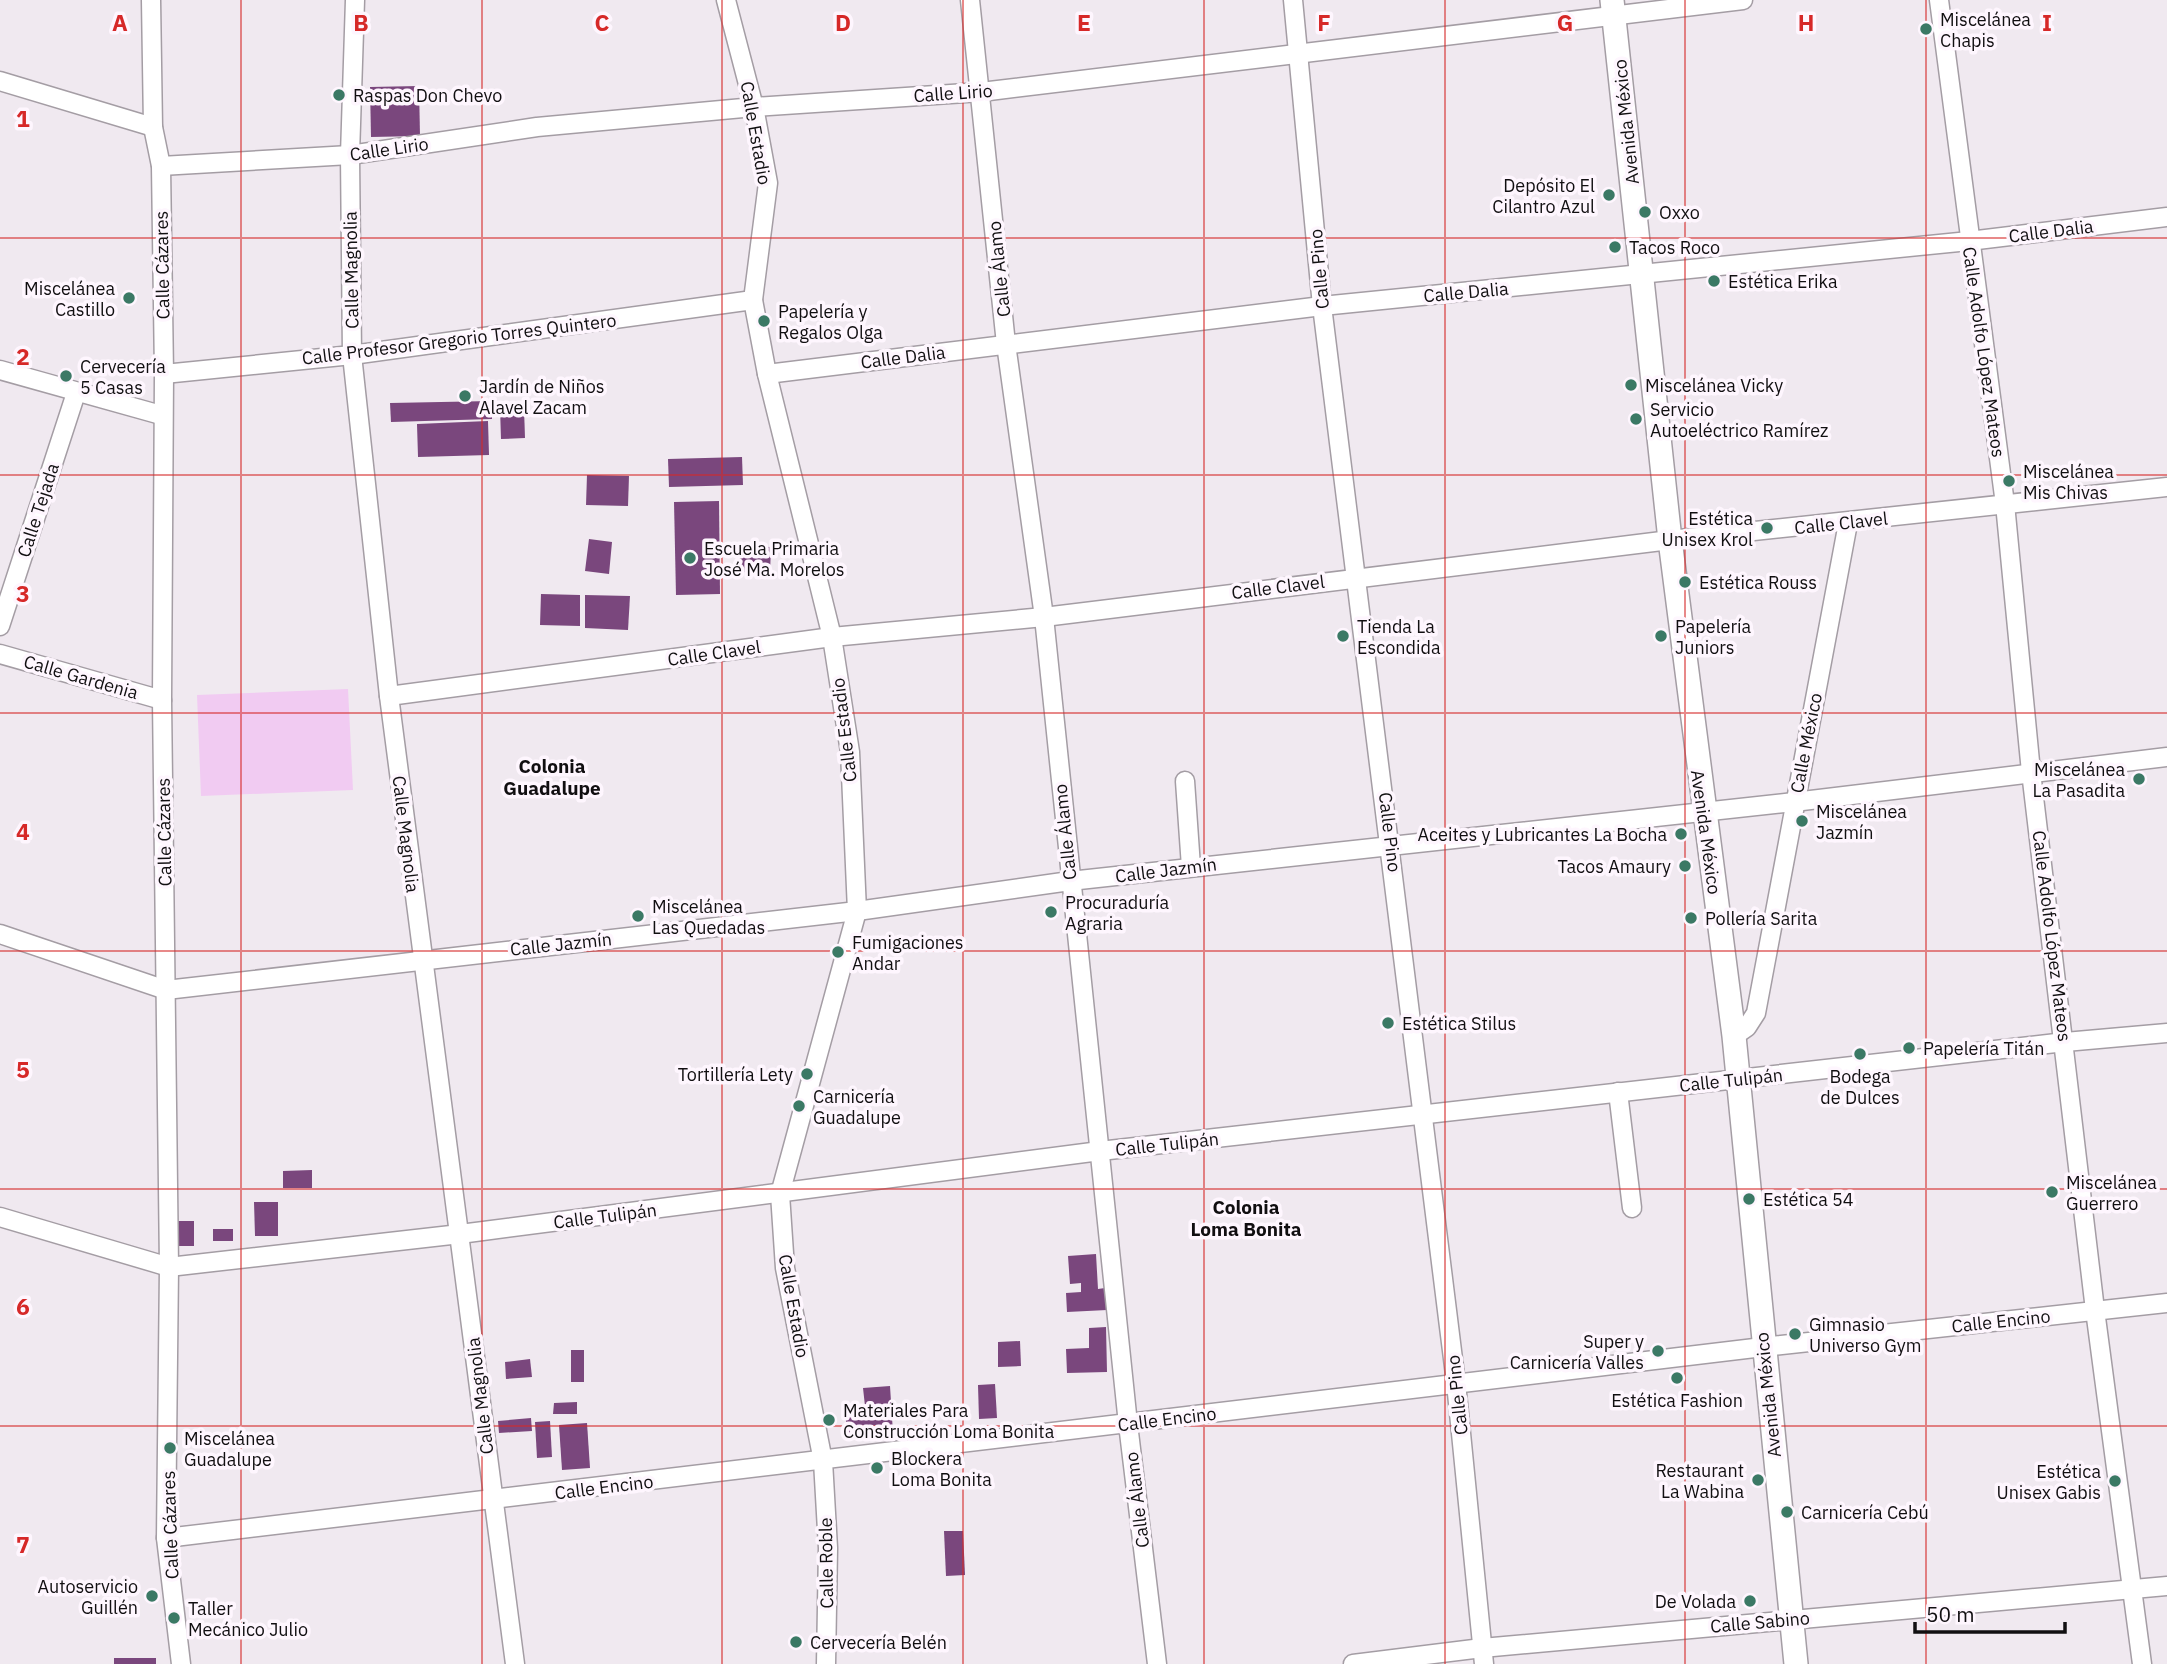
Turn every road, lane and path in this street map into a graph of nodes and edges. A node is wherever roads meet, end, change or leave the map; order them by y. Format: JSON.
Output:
{"nodes":[{"id":1,"x":151,"y":0,"type":"edge"},
{"id":2,"x":355,"y":0,"type":"edge"},
{"id":3,"x":726,"y":0,"type":"edge"},
{"id":4,"x":970,"y":0,"type":"edge"},
{"id":5,"x":1293,"y":0,"type":"edge"},
{"id":6,"x":1743,"y":0,"type":"edge"},
{"id":7,"x":1939,"y":0,"type":"edge"},
{"id":8,"x":1613,"y":8,"type":"edge"},
{"id":9,"x":1299,"y":55,"type":"junction"},
{"id":10,"x":0,"y":80,"type":"edge"},
{"id":11,"x":981,"y":92,"type":"junction"},
{"id":12,"x":754,"y":107,"type":"junction"},
{"id":13,"x":153,"y":127,"type":"junction"},
{"id":14,"x":350,"y":155,"type":"junction"},
{"id":15,"x":161,"y":166,"type":"junction"},
{"id":16,"x":2167,"y":217,"type":"edge"},
{"id":17,"x":1969,"y":241,"type":"junction"},
{"id":18,"x":1642,"y":275,"type":"junction"},
{"id":19,"x":753,"y":300,"type":"junction"},
{"id":20,"x":1322,"y":306,"type":"junction"},
{"id":21,"x":1006,"y":344,"type":"junction"},
{"id":22,"x":352,"y":355,"type":"junction"},
{"id":23,"x":0,"y":370,"type":"edge"},
{"id":24,"x":164,"y":374,"type":"junction"},
{"id":25,"x":767,"y":374,"type":"junction"},
{"id":26,"x":76,"y":393,"type":"junction"},
{"id":27,"x":161,"y":415,"type":"junction"},
{"id":28,"x":2167,"y":487,"type":"edge"},
{"id":29,"x":2006,"y":504,"type":"junction"},
{"id":30,"x":1848,"y":523,"type":"junction"},
{"id":31,"x":1670,"y":540,"type":"junction"},
{"id":32,"x":1356,"y":577,"type":"junction"},
{"id":33,"x":1044,"y":617,"type":"junction"},
{"id":34,"x":0,"y":626,"type":"edge"},
{"id":35,"x":832,"y":637,"type":"junction"},
{"id":36,"x":0,"y":654,"type":"edge"},
{"id":37,"x":389,"y":696,"type":"junction"},
{"id":38,"x":162,"y":700,"type":"junction"},
{"id":39,"x":2167,"y":757,"type":"edge"},
{"id":40,"x":2031,"y":772,"type":"junction"},
{"id":41,"x":1185,"y":781,"type":"dead end"},
{"id":42,"x":1794,"y":802,"type":"junction"},
{"id":43,"x":1703,"y":812,"type":"junction"},
{"id":44,"x":1392,"y":844,"type":"junction"},
{"id":45,"x":1191,"y":867,"type":"junction"},
{"id":46,"x":1070,"y":881,"type":"junction"},
{"id":47,"x":857,"y":911,"type":"junction"},
{"id":48,"x":0,"y":934,"type":"edge"},
{"id":49,"x":422,"y":960,"type":"junction"},
{"id":50,"x":166,"y":990,"type":"junction"},
{"id":51,"x":2167,"y":1033,"type":"edge"},
{"id":52,"x":1734,"y":1036,"type":"junction"},
{"id":53,"x":2064,"y":1042,"type":"junction"},
{"id":54,"x":1738,"y":1080,"type":"junction"},
{"id":55,"x":1618,"y":1092,"type":"junction"},
{"id":56,"x":1421,"y":1117,"type":"junction"},
{"id":57,"x":1100,"y":1151,"type":"junction"},
{"id":58,"x":780,"y":1194,"type":"junction"},
{"id":59,"x":1632,"y":1208,"type":"dead end"},
{"id":60,"x":0,"y":1217,"type":"edge"},
{"id":61,"x":460,"y":1234,"type":"junction"},
{"id":62,"x":169,"y":1267,"type":"junction"},
{"id":63,"x":2167,"y":1303,"type":"edge"},
{"id":64,"x":2095,"y":1310,"type":"junction"},
{"id":65,"x":1763,"y":1347,"type":"junction"},
{"id":66,"x":1456,"y":1383,"type":"junction"},
{"id":67,"x":1128,"y":1424,"type":"junction"},
{"id":68,"x":823,"y":1461,"type":"junction"},
{"id":69,"x":493,"y":1500,"type":"junction"},
{"id":70,"x":166,"y":1538,"type":"junction"},
{"id":71,"x":2167,"y":1586,"type":"edge"},
{"id":72,"x":2134,"y":1590,"type":"junction"},
{"id":73,"x":1791,"y":1619,"type":"junction"},
{"id":74,"x":1483,"y":1656,"type":"edge"},
{"id":75,"x":181,"y":1664,"type":"edge"},
{"id":76,"x":515,"y":1664,"type":"edge"},
{"id":77,"x":826,"y":1664,"type":"edge"},
{"id":78,"x":1157,"y":1664,"type":"edge"},
{"id":79,"x":1353,"y":1664,"type":"edge"},
{"id":80,"x":1796,"y":1664,"type":"edge"},
{"id":81,"x":2142,"y":1664,"type":"edge"}],
"edges":[{"from":1,"to":13,"type":"street","name":"Calle Cázares"},
{"from":2,"to":14,"type":"street","name":"Calle Magnolia"},
{"from":3,"to":12,"type":"street","name":"Calle Estadio"},
{"from":4,"to":11,"type":"street","name":"Calle Álamo"},
{"from":5,"to":9,"type":"street","name":"Calle Pino"},
{"from":6,"to":8,"type":"street","name":"Calle Lirio"},
{"from":7,"to":17,"type":"street","name":"Calle Adolfo López Mateos"},
{"from":8,"to":9,"type":"street","name":"Calle Lirio"},
{"from":8,"to":18,"type":"street","name":"Avenida México"},
{"from":9,"to":11,"type":"street","name":"Calle Lirio"},
{"from":9,"to":20,"type":"street","name":"Calle Pino"},
{"from":10,"to":13,"type":"street"},
{"from":11,"to":12,"type":"street","name":"Calle Lirio"},
{"from":11,"to":21,"type":"street","name":"Calle Álamo"},
{"from":12,"to":14,"type":"street","name":"Calle Lirio"},
{"from":12,"to":19,"type":"street","name":"Calle Estadio"},
{"from":13,"to":15,"type":"street","name":"Calle Cázares"},
{"from":14,"to":15,"type":"street","name":"Calle Lirio"},
{"from":14,"to":22,"type":"street","name":"Calle Magnolia"},
{"from":15,"to":24,"type":"street","name":"Calle Cázares"},
{"from":16,"to":17,"type":"street","name":"Calle Dalia"},
{"from":17,"to":18,"type":"street","name":"Calle Dalia"},
{"from":17,"to":29,"type":"street","name":"Calle Adolfo López Mateos"},
{"from":18,"to":20,"type":"street","name":"Calle Dalia"},
{"from":18,"to":31,"type":"street","name":"Avenida México"},
{"from":19,"to":22,"type":"street","name":"Calle Profesor Gregorio Torres Quintero"},
{"from":19,"to":25,"type":"street","name":"Calle Estadio"},
{"from":20,"to":21,"type":"street","name":"Calle Dalia"},
{"from":20,"to":32,"type":"street","name":"Calle Pino"},
{"from":21,"to":25,"type":"street","name":"Calle Dalia"},
{"from":21,"to":33,"type":"street","name":"Calle Álamo"},
{"from":22,"to":24,"type":"street","name":"Calle Profesor Gregorio Torres Quintero"},
{"from":22,"to":37,"type":"street","name":"Calle Magnolia"},
{"from":23,"to":26,"type":"street"},
{"from":24,"to":27,"type":"street","name":"Calle Cázares"},
{"from":25,"to":35,"type":"street","name":"Calle Estadio"},
{"from":26,"to":27,"type":"street"},
{"from":26,"to":34,"type":"street","name":"Calle Tejada"},
{"from":27,"to":38,"type":"street","name":"Calle Cázares"},
{"from":28,"to":29,"type":"street","name":"Calle Clavel"},
{"from":29,"to":30,"type":"street","name":"Calle Clavel"},
{"from":29,"to":40,"type":"street","name":"Calle Adolfo López Mateos"},
{"from":30,"to":31,"type":"street","name":"Calle Clavel"},
{"from":30,"to":42,"type":"street","name":"Calle México"},
{"from":31,"to":32,"type":"street","name":"Calle Clavel"},
{"from":31,"to":43,"type":"street","name":"Avenida México"},
{"from":32,"to":33,"type":"street","name":"Calle Clavel"},
{"from":32,"to":44,"type":"street","name":"Calle Pino"},
{"from":33,"to":35,"type":"street","name":"Calle Clavel"},
{"from":33,"to":46,"type":"street","name":"Calle Álamo"},
{"from":35,"to":37,"type":"street","name":"Calle Clavel"},
{"from":35,"to":47,"type":"street","name":"Calle Estadio"},
{"from":36,"to":38,"type":"street","name":"Calle Gardenia"},
{"from":37,"to":49,"type":"street","name":"Calle Magnolia"},
{"from":38,"to":50,"type":"street","name":"Calle Cázares"},
{"from":39,"to":40,"type":"street","name":"Calle Jazmín"},
{"from":40,"to":42,"type":"street","name":"Calle Jazmín"},
{"from":40,"to":53,"type":"street","name":"Calle Adolfo López Mateos"},
{"from":41,"to":45,"type":"street"},
{"from":42,"to":43,"type":"street","name":"Calle Jazmín"},
{"from":42,"to":52,"type":"street","name":"Calle México"},
{"from":43,"to":44,"type":"street","name":"Calle Jazmín"},
{"from":43,"to":52,"type":"street","name":"Avenida México"},
{"from":44,"to":45,"type":"street","name":"Calle Jazmín"},
{"from":44,"to":56,"type":"street","name":"Calle Pino"},
{"from":45,"to":46,"type":"street","name":"Calle Jazmín"},
{"from":46,"to":47,"type":"street","name":"Calle Jazmín"},
{"from":46,"to":57,"type":"street","name":"Calle Álamo"},
{"from":47,"to":49,"type":"street","name":"Calle Jazmín"},
{"from":47,"to":58,"type":"street","name":"Calle Estadio"},
{"from":48,"to":50,"type":"street"},
{"from":49,"to":50,"type":"street","name":"Calle Jazmín"},
{"from":49,"to":61,"type":"street","name":"Calle Magnolia"},
{"from":50,"to":62,"type":"street","name":"Calle Cázares"},
{"from":51,"to":53,"type":"street","name":"Calle Tulipán"},
{"from":52,"to":54,"type":"street","name":"Avenida México"},
{"from":53,"to":54,"type":"street","name":"Calle Tulipán"},
{"from":53,"to":64,"type":"street","name":"Calle Adolfo López Mateos"},
{"from":54,"to":55,"type":"street","name":"Calle Tulipán"},
{"from":54,"to":65,"type":"street","name":"Avenida México"},
{"from":55,"to":56,"type":"street","name":"Calle Tulipán"},
{"from":55,"to":59,"type":"street"},
{"from":56,"to":57,"type":"street","name":"Calle Tulipán"},
{"from":56,"to":66,"type":"street","name":"Calle Pino"},
{"from":57,"to":58,"type":"street","name":"Calle Tulipán"},
{"from":57,"to":67,"type":"street","name":"Calle Álamo"},
{"from":58,"to":61,"type":"street","name":"Calle Tulipán"},
{"from":58,"to":68,"type":"street","name":"Calle Estadio"},
{"from":60,"to":62,"type":"street"},
{"from":61,"to":62,"type":"street","name":"Calle Tulipán"},
{"from":61,"to":69,"type":"street","name":"Calle Magnolia"},
{"from":62,"to":70,"type":"street","name":"Calle Cázares"},
{"from":63,"to":64,"type":"street","name":"Calle Encino"},
{"from":64,"to":65,"type":"street","name":"Calle Encino"},
{"from":64,"to":72,"type":"street","name":"Calle Adolfo López Mateos"},
{"from":65,"to":66,"type":"street","name":"Calle Encino"},
{"from":65,"to":73,"type":"street","name":"Avenida México"},
{"from":66,"to":67,"type":"street","name":"Calle Encino"},
{"from":66,"to":74,"type":"street","name":"Calle Pino"},
{"from":67,"to":68,"type":"street","name":"Calle Encino"},
{"from":67,"to":78,"type":"street","name":"Calle Álamo"},
{"from":68,"to":69,"type":"street","name":"Calle Encino"},
{"from":68,"to":77,"type":"street","name":"Calle Roble"},
{"from":69,"to":70,"type":"street","name":"Calle Encino"},
{"from":69,"to":76,"type":"street","name":"Calle Magnolia"},
{"from":70,"to":75,"type":"street","name":"Calle Cázares"},
{"from":71,"to":72,"type":"street","name":"Calle Sabino"},
{"from":72,"to":73,"type":"street","name":"Calle Sabino"},
{"from":72,"to":81,"type":"street","name":"Calle Adolfo López Mateos"},
{"from":73,"to":74,"type":"street","name":"Calle Sabino"},
{"from":73,"to":80,"type":"street","name":"Avenida México"},
{"from":74,"to":79,"type":"street","name":"Calle Sabino"}]}
